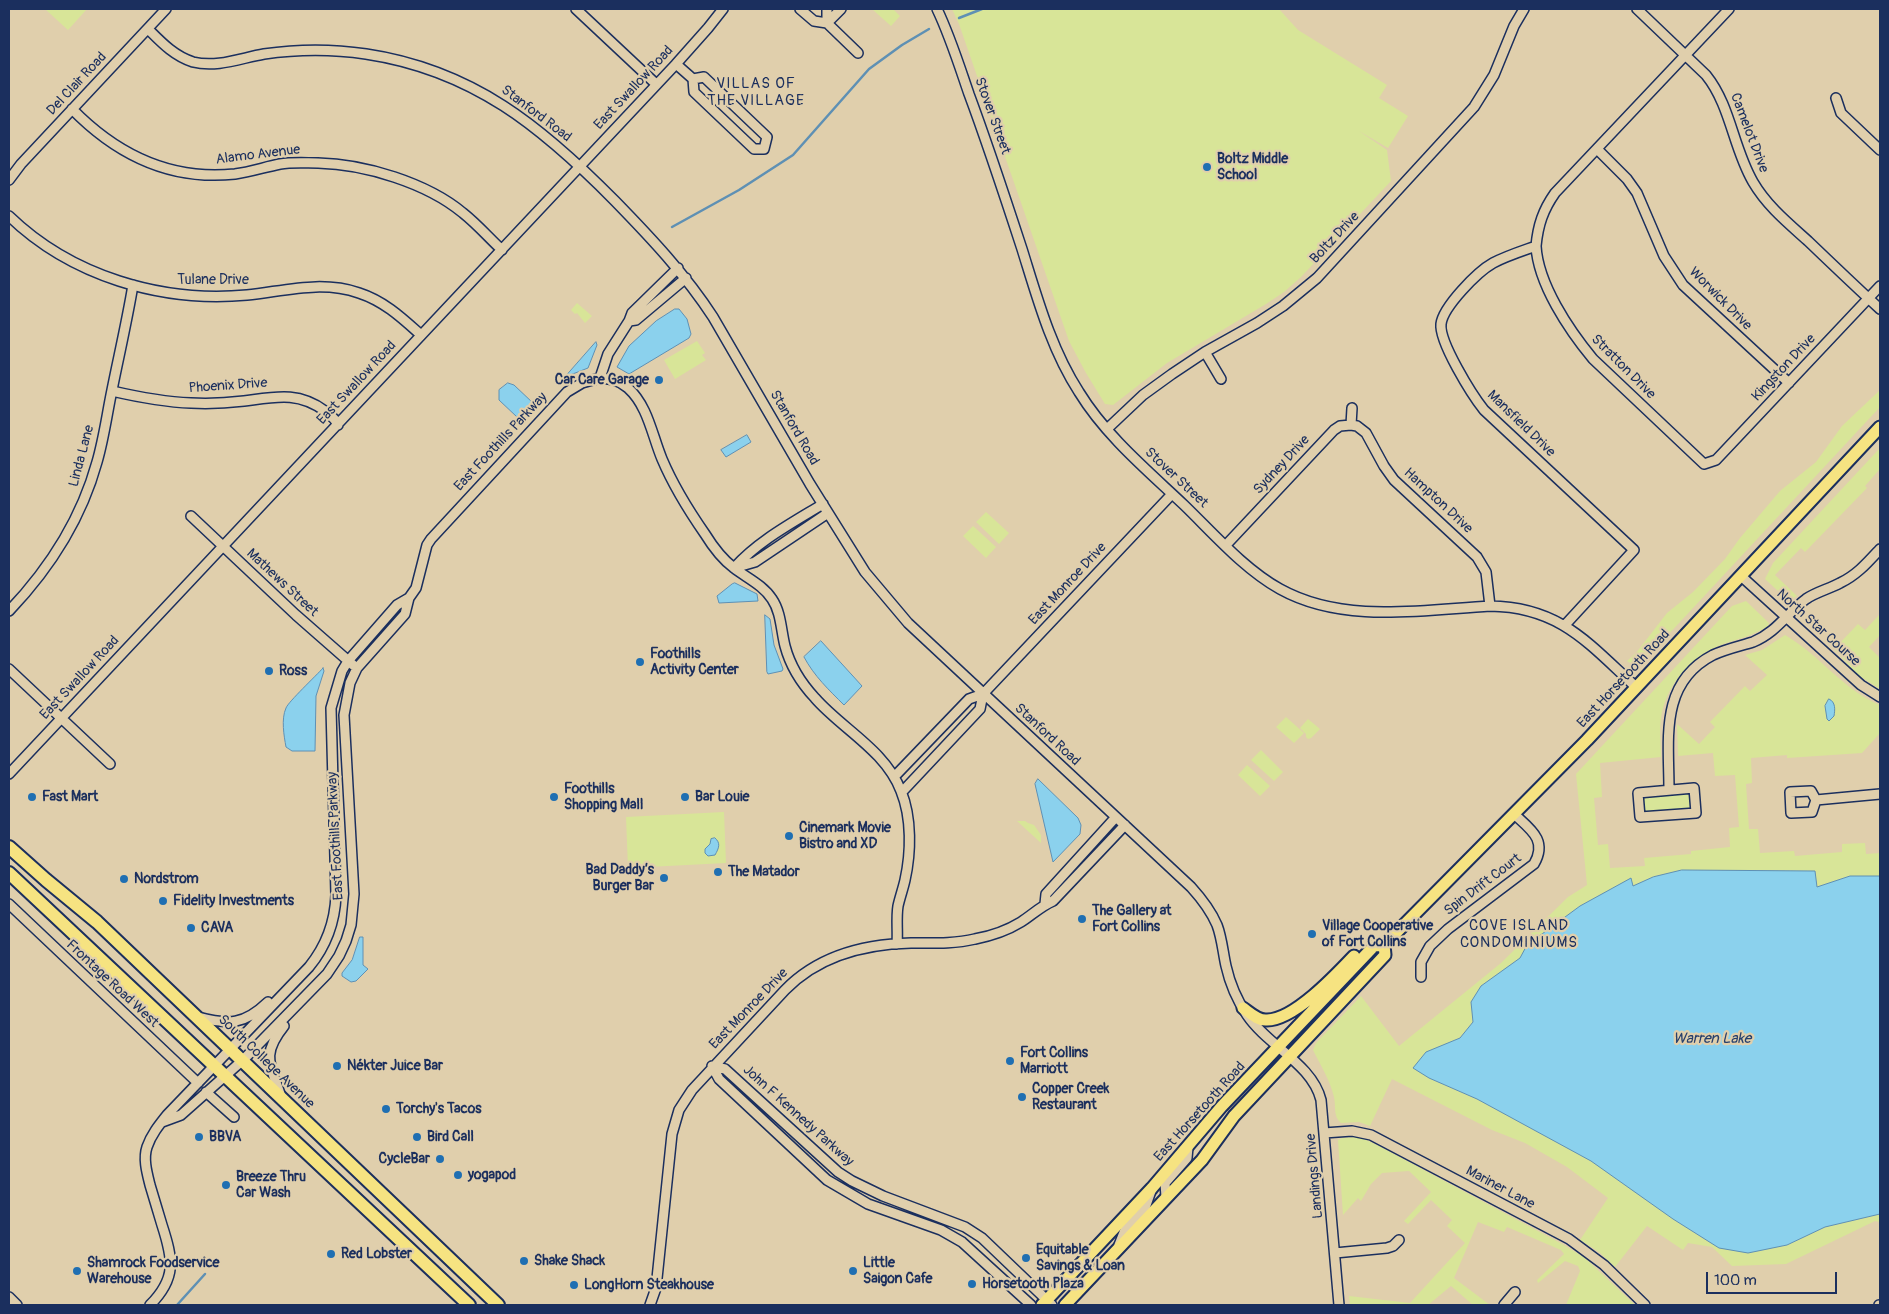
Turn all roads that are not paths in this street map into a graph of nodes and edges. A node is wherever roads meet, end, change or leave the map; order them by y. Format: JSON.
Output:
{"nodes":[{"id":1,"x":166,"y":9,"type":"edge"},
{"id":2,"x":576,"y":9,"type":"edge"},
{"id":3,"x":723,"y":9,"type":"edge"},
{"id":4,"x":800,"y":9,"type":"edge"},
{"id":5,"x":828,"y":9,"type":"edge"},
{"id":6,"x":841,"y":9,"type":"edge"},
{"id":7,"x":937,"y":9,"type":"edge"},
{"id":8,"x":1524,"y":9,"type":"edge"},
{"id":9,"x":1637,"y":9,"type":"edge"},
{"id":10,"x":1729,"y":9,"type":"edge"},
{"id":11,"x":827,"y":24,"type":"junction"},
{"id":12,"x":148,"y":28,"type":"junction"},
{"id":13,"x":858,"y":53,"type":"dead end"},
{"id":14,"x":1686,"y":55,"type":"junction"},
{"id":15,"x":676,"y":64,"type":"junction"},
{"id":16,"x":693,"y":80,"type":"junction"},
{"id":17,"x":656,"y":84,"type":"junction"},
{"id":18,"x":1836,"y":98,"type":"dead end"},
{"id":19,"x":72,"y":109,"type":"junction"},
{"id":20,"x":1597,"y":149,"type":"junction"},
{"id":21,"x":1880,"y":150,"type":"edge"},
{"id":22,"x":580,"y":166,"type":"junction"},
{"id":23,"x":9,"y":180,"type":"edge"},
{"id":24,"x":9,"y":216,"type":"edge"},
{"id":25,"x":1536,"y":246,"type":"junction"},
{"id":26,"x":502,"y":250,"type":"junction"},
{"id":27,"x":678,"y":268,"type":"junction"},
{"id":28,"x":686,"y":278,"type":"junction"},
{"id":29,"x":132,"y":285,"type":"junction"},
{"id":30,"x":1880,"y":286,"type":"edge"},
{"id":31,"x":1868,"y":298,"type":"junction"},
{"id":32,"x":1880,"y":309,"type":"edge"},
{"id":33,"x":629,"y":321,"type":"junction"},
{"id":34,"x":421,"y":335,"type":"junction"},
{"id":35,"x":1205,"y":352,"type":"junction"},
{"id":36,"x":600,"y":378,"type":"junction"},
{"id":37,"x":1221,"y":379,"type":"dead end"},
{"id":38,"x":1789,"y":383,"type":"junction"},
{"id":39,"x":112,"y":391,"type":"junction"},
{"id":40,"x":1352,"y":408,"type":"dead end"},
{"id":41,"x":338,"y":425,"type":"junction"},
{"id":42,"x":1351,"y":425,"type":"junction"},
{"id":43,"x":1880,"y":427,"type":"edge"},
{"id":44,"x":1107,"y":429,"type":"junction"},
{"id":45,"x":1704,"y":464,"type":"joint"},
{"id":46,"x":1172,"y":494,"type":"junction"},
{"id":47,"x":822,"y":504,"type":"junction"},
{"id":48,"x":828,"y":513,"type":"junction"},
{"id":49,"x":191,"y":516,"type":"dead end"},
{"id":50,"x":1226,"y":545,"type":"junction"},
{"id":51,"x":223,"y":547,"type":"junction"},
{"id":52,"x":1880,"y":549,"type":"edge"},
{"id":53,"x":734,"y":568,"type":"junction"},
{"id":54,"x":1741,"y":576,"type":"junction"},
{"id":55,"x":409,"y":598,"type":"junction"},
{"id":56,"x":1490,"y":606,"type":"junction"},
{"id":57,"x":9,"y":611,"type":"edge"},
{"id":58,"x":1787,"y":618,"type":"junction"},
{"id":59,"x":1565,"y":625,"type":"junction"},
{"id":60,"x":348,"y":661,"type":"junction"},
{"id":61,"x":357,"y":668,"type":"junction"},
{"id":62,"x":9,"y":669,"type":"edge"},
{"id":63,"x":1636,"y":687,"type":"junction"},
{"id":64,"x":983,"y":694,"type":"junction"},
{"id":65,"x":1880,"y":697,"type":"edge"},
{"id":66,"x":61,"y":718,"type":"junction"},
{"id":67,"x":110,"y":764,"type":"dead end"},
{"id":68,"x":9,"y":774,"type":"edge"},
{"id":69,"x":894,"y":777,"type":"junction"},
{"id":70,"x":1669,"y":790,"type":"junction"},
{"id":71,"x":902,"y":792,"type":"junction"},
{"id":72,"x":1880,"y":794,"type":"edge"},
{"id":73,"x":1816,"y":800,"type":"dead end"},
{"id":74,"x":1514,"y":814,"type":"junction"},
{"id":75,"x":1116,"y":817,"type":"junction"},
{"id":76,"x":1125,"y":825,"type":"junction"},
{"id":77,"x":9,"y":847,"type":"edge"},
{"id":78,"x":9,"y":873,"type":"edge"},
{"id":79,"x":9,"y":904,"type":"edge"},
{"id":80,"x":1045,"y":904,"type":"junction"},
{"id":81,"x":897,"y":944,"type":"junction"},
{"id":82,"x":1378,"y":946,"type":"junction"},
{"id":83,"x":1421,"y":977,"type":"dead end"},
{"id":84,"x":282,"y":995,"type":"junction"},
{"id":85,"x":1243,"y":1008,"type":"junction"},
{"id":86,"x":288,"y":1014,"type":"junction"},
{"id":87,"x":196,"y":1016,"type":"junction"},
{"id":88,"x":1278,"y":1048,"type":"junction"},
{"id":89,"x":231,"y":1049,"type":"junction"},
{"id":90,"x":1288,"y":1058,"type":"junction"},
{"id":91,"x":243,"y":1060,"type":"junction"},
{"id":92,"x":215,"y":1065,"type":"junction"},
{"id":93,"x":712,"y":1066,"type":"junction"},
{"id":94,"x":225,"y":1076,"type":"junction"},
{"id":95,"x":198,"y":1083,"type":"junction"},
{"id":96,"x":206,"y":1092,"type":"junction"},
{"id":97,"x":281,"y":1097,"type":"junction"},
{"id":98,"x":234,"y":1117,"type":"dead end"},
{"id":99,"x":162,"y":1122,"type":"junction"},
{"id":100,"x":1324,"y":1133,"type":"junction"},
{"id":101,"x":1188,"y":1147,"type":"junction"},
{"id":102,"x":1152,"y":1188,"type":"junction"},
{"id":103,"x":1166,"y":1197,"type":"junction"},
{"id":104,"x":1399,"y":1240,"type":"dead end"},
{"id":105,"x":1116,"y":1250,"type":"junction"},
{"id":106,"x":1335,"y":1253,"type":"junction"},
{"id":107,"x":1515,"y":1292,"type":"dead end"},
{"id":108,"x":9,"y":1297,"type":"edge"},
{"id":109,"x":1047,"y":1304,"type":"edge"},
{"id":110,"x":17,"y":1305,"type":"edge"},
{"id":111,"x":150,"y":1305,"type":"edge"},
{"id":112,"x":469,"y":1305,"type":"edge"},
{"id":113,"x":498,"y":1305,"type":"edge"},
{"id":114,"x":650,"y":1305,"type":"edge"},
{"id":115,"x":1031,"y":1305,"type":"edge"},
{"id":116,"x":1065,"y":1305,"type":"edge"},
{"id":117,"x":1339,"y":1305,"type":"edge"},
{"id":118,"x":1504,"y":1305,"type":"edge"},
{"id":119,"x":1645,"y":1305,"type":"edge"}],
"edges":[{"from":1,"to":12,"type":"street","name":"Del Clair Road"},
{"from":2,"to":17,"type":"street"},
{"from":3,"to":15,"type":"street","name":"East Swallow Road"},
{"from":4,"to":11,"type":"street"},
{"from":5,"to":11,"type":"street"},
{"from":6,"to":11,"type":"street"},
{"from":7,"to":44,"type":"street","name":"Stover Street"},
{"from":8,"to":35,"type":"street","name":"Boltz Drive"},
{"from":9,"to":14,"type":"street","name":"Camelot Drive"},
{"from":10,"to":14,"type":"street"},
{"from":11,"to":13,"type":"street"},
{"from":12,"to":19,"type":"street","name":"Del Clair Road"},
{"from":12,"to":22,"type":"street","name":"Stanford Road"},
{"from":14,"to":20,"type":"street"},
{"from":14,"to":31,"type":"street","name":"Camelot Drive"},
{"from":15,"to":16,"type":"street"},
{"from":15,"to":17,"type":"street","name":"East Swallow Road"},
{"from":16,"to":16,"type":"street"},
{"from":17,"to":22,"type":"street","name":"East Swallow Road"},
{"from":18,"to":21,"type":"street"},
{"from":19,"to":23,"type":"street","name":"Del Clair Road"},
{"from":19,"to":26,"type":"street","name":"Alamo Avenue"},
{"from":20,"to":25,"type":"street"},
{"from":20,"to":38,"type":"street","name":"Worwick Drive"},
{"from":22,"to":26,"type":"street","name":"East Swallow Road"},
{"from":22,"to":27,"type":"street","name":"Stanford Road"},
{"from":24,"to":29,"type":"street","name":"Tulane Drive"},
{"from":25,"to":45,"type":"street","name":"Stratton Drive"},
{"from":25,"to":59,"type":"street","name":"Mansfield Drive"},
{"from":26,"to":34,"type":"street","name":"East Swallow Road"},
{"from":27,"to":28,"type":"street","name":"Stanford Road"},
{"from":27,"to":33,"type":"street"},
{"from":28,"to":33,"type":"street"},
{"from":28,"to":47,"type":"street","name":"Stanford Road"},
{"from":29,"to":34,"type":"street","name":"Tulane Drive"},
{"from":29,"to":39,"type":"street","name":"Linda Lane"},
{"from":30,"to":31,"type":"street","name":"Kingston Drive"},
{"from":31,"to":32,"type":"street","name":"Camelot Drive"},
{"from":31,"to":38,"type":"street","name":"Kingston Drive"},
{"from":33,"to":36,"type":"street"},
{"from":34,"to":41,"type":"street","name":"East Swallow Road"},
{"from":35,"to":37,"type":"street"},
{"from":35,"to":44,"type":"street","name":"Boltz Drive"},
{"from":36,"to":53,"type":"street"},
{"from":36,"to":55,"type":"street","name":"East Foothills Parkway"},
{"from":38,"to":45,"type":"street","name":"Kingston Drive"},
{"from":39,"to":41,"type":"street","name":"Phoenix Drive"},
{"from":39,"to":57,"type":"street","name":"Linda Lane"},
{"from":40,"to":42,"type":"street"},
{"from":41,"to":51,"type":"street","name":"East Swallow Road"},
{"from":42,"to":50,"type":"street","name":"Sydney Drive"},
{"from":42,"to":56,"type":"street","name":"Hampton Drive"},
{"from":43,"to":54,"type":"main road","name":"East Horsetooth Road"},
{"from":44,"to":46,"type":"street","name":"Stover Street"},
{"from":46,"to":50,"type":"street","name":"Stover Street"},
{"from":46,"to":64,"type":"street","name":"East Monroe Drive"},
{"from":47,"to":48,"type":"street","name":"Stanford Road"},
{"from":47,"to":53,"type":"street"},
{"from":48,"to":53,"type":"street"},
{"from":48,"to":64,"type":"street","name":"Stanford Road"},
{"from":49,"to":51,"type":"street","name":"Mathews Street"},
{"from":50,"to":56,"type":"street","name":"Stover Street"},
{"from":51,"to":60,"type":"street","name":"Mathews Street"},
{"from":51,"to":66,"type":"street","name":"East Swallow Road"},
{"from":52,"to":58,"type":"street"},
{"from":53,"to":69,"type":"street"},
{"from":54,"to":58,"type":"street","name":"North Star Course"},
{"from":54,"to":63,"type":"main road","name":"East Horsetooth Road"},
{"from":55,"to":60,"type":"street","name":"East Foothills Parkway"},
{"from":55,"to":61,"type":"street","name":"East Foothills Parkway"},
{"from":56,"to":59,"type":"street","name":"Stover Street"},
{"from":58,"to":65,"type":"street","name":"North Star Course"},
{"from":58,"to":70,"type":"street"},
{"from":59,"to":63,"type":"street","name":"Stover Street"},
{"from":60,"to":61,"type":"street","name":"Mathews Street"},
{"from":60,"to":84,"type":"street","name":"East Foothills Parkway"},
{"from":61,"to":86,"type":"street","name":"East Foothills Parkway"},
{"from":62,"to":66,"type":"street"},
{"from":63,"to":74,"type":"main road","name":"East Horsetooth Road"},
{"from":64,"to":69,"type":"street","name":"East Monroe Drive"},
{"from":64,"to":71,"type":"street","name":"East Monroe Drive"},
{"from":64,"to":75,"type":"street","name":"Stanford Road"},
{"from":66,"to":67,"type":"street"},
{"from":66,"to":68,"type":"street","name":"East Swallow Road"},
{"from":69,"to":71,"type":"street"},
{"from":70,"to":70,"type":"street"},
{"from":71,"to":81,"type":"street"},
{"from":72,"to":73,"type":"street"},
{"from":74,"to":82,"type":"main road","name":"East Horsetooth Road"},
{"from":74,"to":83,"type":"street","name":"Spin Drift Court"},
{"from":75,"to":76,"type":"street","name":"Stanford Road"},
{"from":75,"to":80,"type":"street","name":"East Monroe Drive"},
{"from":76,"to":80,"type":"street","name":"East Monroe Drive"},
{"from":76,"to":85,"type":"street","name":"Stanford Road"},
{"from":77,"to":87,"type":"highway","name":"South College Avenue"},
{"from":78,"to":92,"type":"highway"},
{"from":79,"to":95,"type":"street","name":"Frontage Road West"},
{"from":80,"to":81,"type":"street","name":"East Monroe Drive"},
{"from":81,"to":93,"type":"street","name":"East Monroe Drive"},
{"from":82,"to":85,"type":"main road"},
{"from":82,"to":88,"type":"main road","name":"East Horsetooth Road"},
{"from":82,"to":90,"type":"main road","name":"East Horsetooth Road"},
{"from":84,"to":87,"type":"street"},
{"from":84,"to":89,"type":"street","name":"East Foothills Parkway"},
{"from":85,"to":88,"type":"street","name":"Stanford Road"},
{"from":86,"to":91,"type":"street","name":"East Foothills Parkway"},
{"from":86,"to":97,"type":"street"},
{"from":87,"to":89,"type":"highway","name":"South College Avenue"},
{"from":88,"to":90,"type":"street","name":"Stanford Road"},
{"from":88,"to":101,"type":"main road","name":"East Horsetooth Road"},
{"from":89,"to":91,"type":"highway","name":"South College Avenue"},
{"from":89,"to":92,"type":"street","name":"East Foothills Parkway"},
{"from":90,"to":100,"type":"street","name":"Landings Drive"},
{"from":90,"to":103,"type":"main road","name":"East Horsetooth Road"},
{"from":91,"to":94,"type":"street","name":"East Foothills Parkway"},
{"from":91,"to":97,"type":"highway","name":"South College Avenue"},
{"from":92,"to":94,"type":"highway"},
{"from":92,"to":95,"type":"street","name":"East Foothills Parkway"},
{"from":93,"to":109,"type":"street","name":"John F Kennedy Parkway"},
{"from":93,"to":114,"type":"street","name":"East Monroe Drive"},
{"from":93,"to":115,"type":"street","name":"John F Kennedy Parkway"},
{"from":94,"to":96,"type":"street","name":"East Foothills Parkway"},
{"from":94,"to":112,"type":"highway"},
{"from":95,"to":99,"type":"street","name":"East Foothills Parkway"},
{"from":96,"to":98,"type":"street"},
{"from":96,"to":99,"type":"street","name":"East Foothills Parkway"},
{"from":97,"to":113,"type":"highway","name":"South College Avenue"},
{"from":99,"to":111,"type":"street","name":"East Foothills Parkway"},
{"from":100,"to":106,"type":"street","name":"Landings Drive"},
{"from":100,"to":119,"type":"street","name":"Mariner Lane"},
{"from":101,"to":102,"type":"main road","name":"East Horsetooth Road"},
{"from":101,"to":103,"type":"street"},
{"from":102,"to":105,"type":"street"},
{"from":102,"to":109,"type":"main road","name":"East Horsetooth Road"},
{"from":103,"to":105,"type":"main road","name":"East Horsetooth Road"},
{"from":104,"to":106,"type":"street"},
{"from":105,"to":116,"type":"main road","name":"East Horsetooth Road"},
{"from":106,"to":117,"type":"street","name":"Landings Drive"},
{"from":107,"to":118,"type":"street"},
{"from":108,"to":110,"type":"street"}]}
